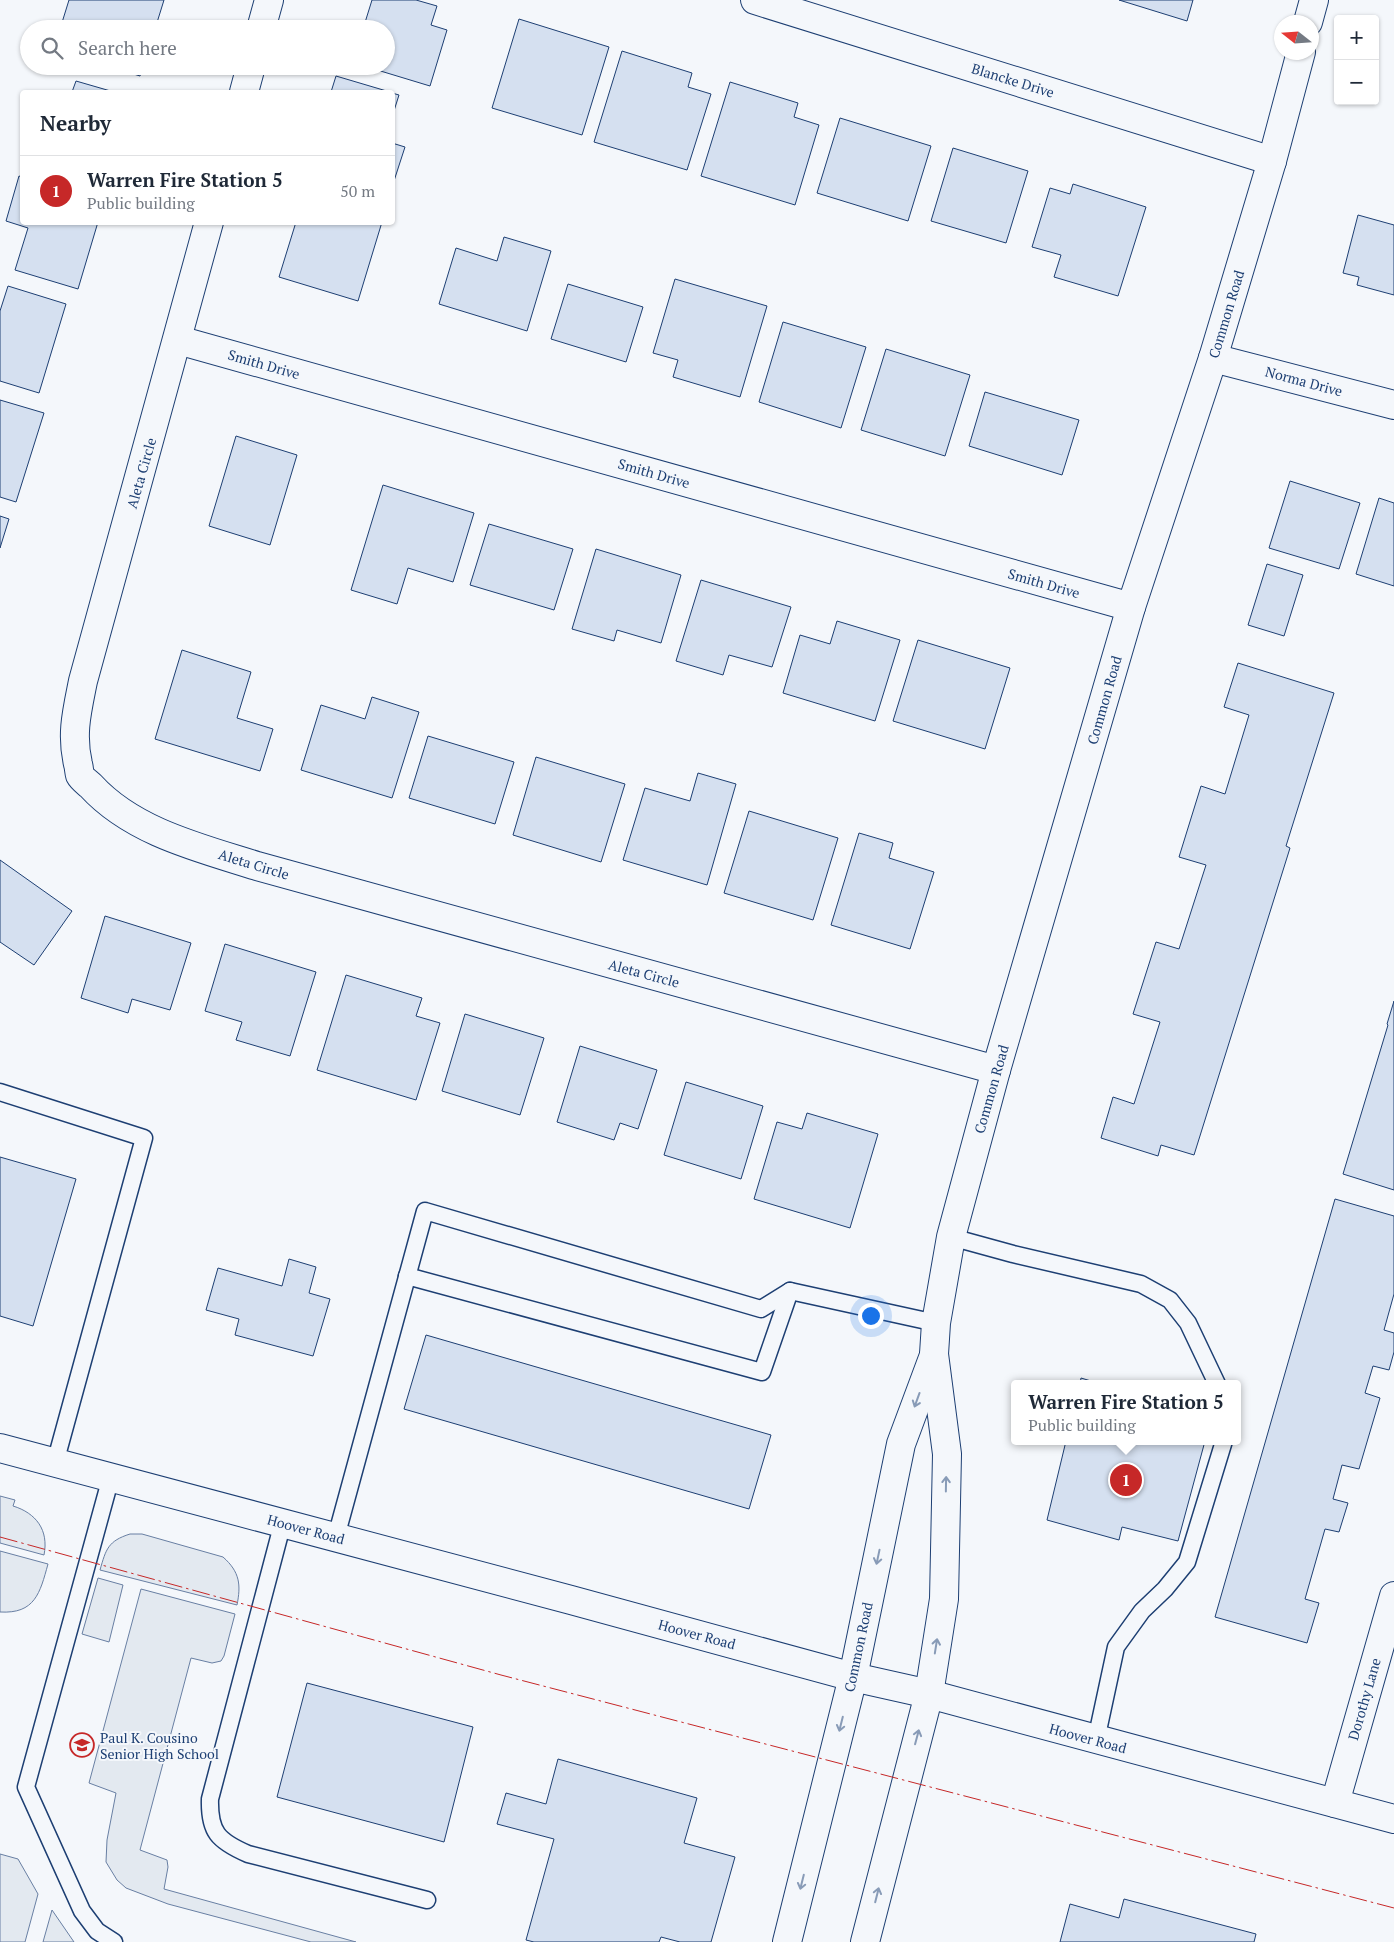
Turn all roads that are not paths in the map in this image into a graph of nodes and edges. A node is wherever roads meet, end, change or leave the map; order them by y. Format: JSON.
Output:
{"nodes":[{"id":1,"x":269,"y":0,"type":"edge"},
{"id":2,"x":755,"y":0,"type":"edge"},
{"id":3,"x":1314,"y":0,"type":"edge"},
{"id":4,"x":1310,"y":15,"type":"edge"},
{"id":5,"x":263,"y":20,"type":"edge"},
{"id":6,"x":1299,"y":60,"type":"edge"},
{"id":7,"x":249,"y":75,"type":"edge"},
{"id":8,"x":245,"y":90,"type":"edge"},
{"id":9,"x":1272,"y":161,"type":"junction"},
{"id":10,"x":208,"y":225,"type":"edge"},
{"id":11,"x":178,"y":340,"type":"junction"},
{"id":12,"x":1213,"y":358,"type":"junction"},
{"id":13,"x":1394,"y":405,"type":"edge"},
{"id":14,"x":1131,"y":607,"type":"junction"},
{"id":15,"x":996,"y":1070,"type":"junction"},
{"id":16,"x":0,"y":1092,"type":"edge"},
{"id":17,"x":951,"y":1237,"type":"junction"},
{"id":18,"x":407,"y":1276,"type":"junction"},
{"id":19,"x":790,"y":1290,"type":"junction"},
{"id":20,"x":936,"y":1323,"type":"junction"},
{"id":21,"x":934,"y":1354,"type":"junction"},
{"id":22,"x":1215,"y":1380,"type":"edge"},
{"id":23,"x":1223,"y":1445,"type":"edge"},
{"id":24,"x":0,"y":1448,"type":"edge"},
{"id":25,"x":55,"y":1463,"type":"junction"},
{"id":26,"x":111,"y":1477,"type":"junction"},
{"id":27,"x":282,"y":1522,"type":"junction"},
{"id":28,"x":336,"y":1537,"type":"junction"},
{"id":29,"x":1394,"y":1596,"type":"edge"},
{"id":30,"x":853,"y":1677,"type":"junction"},
{"id":31,"x":929,"y":1694,"type":"junction"},
{"id":32,"x":1096,"y":1740,"type":"junction"},
{"id":33,"x":1335,"y":1803,"type":"junction"},
{"id":34,"x":1394,"y":1819,"type":"edge"},
{"id":35,"x":427,"y":1900,"type":"dead end"},
{"id":36,"x":114,"y":1942,"type":"edge"},
{"id":37,"x":787,"y":1942,"type":"edge"},
{"id":38,"x":864,"y":1942,"type":"edge"}],
"edges":[{"from":1,"to":5,"type":"street"},
{"from":2,"to":9,"type":"street","name":"Blancke Drive"},
{"from":3,"to":4,"type":"street"},
{"from":6,"to":9,"type":"street","name":"Common Road"},
{"from":7,"to":8,"type":"street"},
{"from":9,"to":12,"type":"street","name":"Common Road"},
{"from":10,"to":11,"type":"street","name":"Aleta Circle"},
{"from":11,"to":14,"type":"street","name":"Smith Drive"},
{"from":11,"to":15,"type":"street","name":"Aleta Circle"},
{"from":12,"to":13,"type":"street","name":"Norma Drive"},
{"from":12,"to":14,"type":"street","name":"Common Road"},
{"from":14,"to":15,"type":"street","name":"Common Road"},
{"from":15,"to":17,"type":"street","name":"Common Road"},
{"from":16,"to":25,"type":"lane"},
{"from":17,"to":20,"type":"street","name":"Common Road"},
{"from":17,"to":22,"type":"lane"},
{"from":18,"to":19,"type":"lane"},
{"from":18,"to":19,"type":"lane"},
{"from":18,"to":28,"type":"lane"},
{"from":19,"to":20,"type":"lane"},
{"from":20,"to":21,"type":"street","name":"Common Road"},
{"from":21,"to":30,"type":"street","name":"Common Road","one_way":true},
{"from":31,"to":21,"type":"street","name":"Common Road","one_way":true},
{"from":23,"to":32,"type":"lane"},
{"from":24,"to":25,"type":"street","name":"Hoover Road"},
{"from":25,"to":26,"type":"street","name":"Hoover Road"},
{"from":26,"to":27,"type":"street","name":"Hoover Road"},
{"from":26,"to":36,"type":"lane"},
{"from":27,"to":28,"type":"street","name":"Hoover Road"},
{"from":27,"to":35,"type":"lane"},
{"from":28,"to":30,"type":"street","name":"Hoover Road"},
{"from":29,"to":33,"type":"street","name":"Dorothy Lane"},
{"from":30,"to":31,"type":"street","name":"Hoover Road"},
{"from":30,"to":37,"type":"street","name":"Common Road","one_way":true},
{"from":31,"to":32,"type":"street","name":"Hoover Road"},
{"from":38,"to":31,"type":"street","name":"Common Road","one_way":true},
{"from":32,"to":33,"type":"street","name":"Hoover Road"},
{"from":33,"to":34,"type":"street","name":"Hoover Road"}]}
